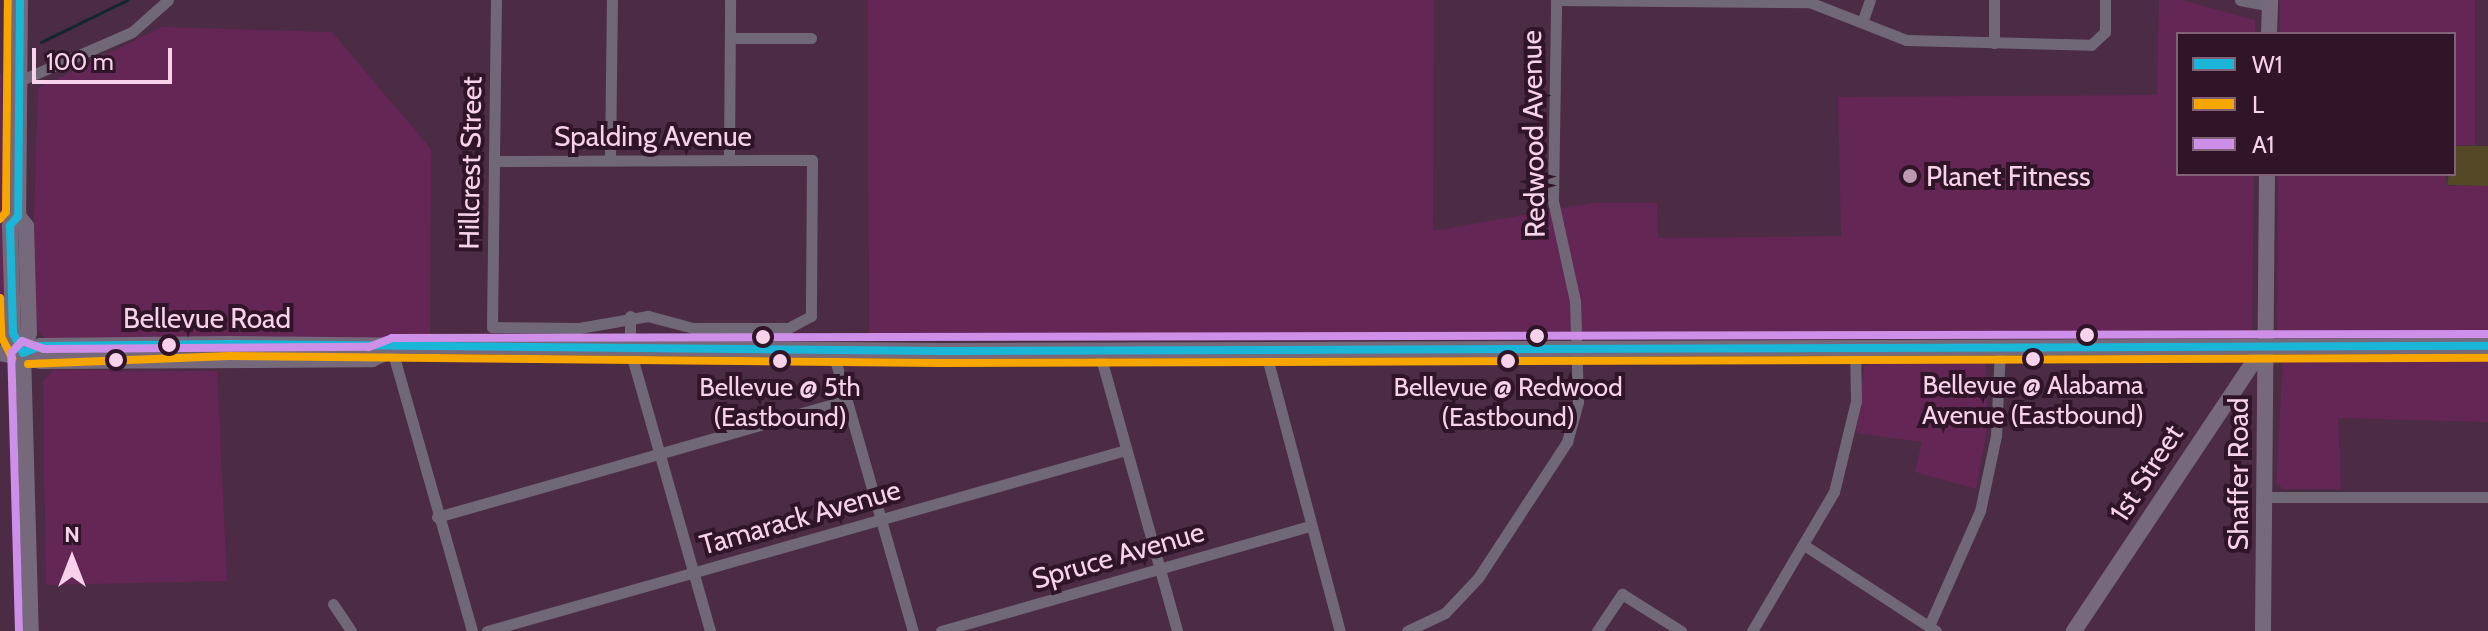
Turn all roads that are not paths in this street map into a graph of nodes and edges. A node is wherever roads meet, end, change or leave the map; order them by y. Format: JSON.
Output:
{"nodes":[{"id":1,"x":20,"y":0,"type":"edge"},
{"id":2,"x":168,"y":0,"type":"edge"},
{"id":3,"x":496,"y":0,"type":"edge"},
{"id":4,"x":612,"y":0,"type":"edge"},
{"id":5,"x":730,"y":0,"type":"edge"},
{"id":6,"x":1556,"y":0,"type":"edge"},
{"id":7,"x":1665,"y":0,"type":"edge"},
{"id":8,"x":1774,"y":0,"type":"edge"},
{"id":9,"x":1870,"y":0,"type":"edge"},
{"id":10,"x":1994,"y":0,"type":"edge"},
{"id":11,"x":2105,"y":0,"type":"edge"},
{"id":12,"x":2240,"y":0,"type":"edge"},
{"id":13,"x":2270,"y":3,"type":"edge"},
{"id":14,"x":1863,"y":20,"type":"junction"},
{"id":15,"x":2269,"y":32,"type":"edge"},
{"id":16,"x":730,"y":38,"type":"junction"},
{"id":17,"x":811,"y":38,"type":"dead end"},
{"id":18,"x":1994,"y":43,"type":"junction"},
{"id":19,"x":19,"y":81,"type":"junction"},
{"id":20,"x":610,"y":160,"type":"junction"},
{"id":21,"x":729,"y":160,"type":"junction"},
{"id":22,"x":494,"y":161,"type":"junction"},
{"id":23,"x":2267,"y":176,"type":"edge"},
{"id":24,"x":630,"y":316,"type":"junction"},
{"id":25,"x":196,"y":344,"type":"junction"},
{"id":26,"x":2264,"y":346,"type":"junction"},
{"id":27,"x":2488,"y":346,"type":"edge"},
{"id":28,"x":2000,"y":347,"type":"junction"},
{"id":29,"x":1576,"y":348,"type":"junction"},
{"id":30,"x":1855,"y":348,"type":"junction"},
{"id":31,"x":832,"y":349,"type":"junction"},
{"id":32,"x":392,"y":350,"type":"junction"},
{"id":33,"x":630,"y":350,"type":"junction"},
{"id":34,"x":1265,"y":350,"type":"junction"},
{"id":35,"x":1099,"y":351,"type":"junction"},
{"id":36,"x":0,"y":353,"type":"edge"},
{"id":37,"x":23,"y":353,"type":"junction"},
{"id":38,"x":174,"y":359,"type":"junction"},
{"id":39,"x":847,"y":400,"type":"junction"},
{"id":40,"x":1126,"y":450,"type":"junction"},
{"id":41,"x":659,"y":454,"type":"junction"},
{"id":42,"x":2264,"y":497,"type":"junction"},
{"id":43,"x":2488,"y":497,"type":"edge"},
{"id":44,"x":437,"y":517,"type":"junction"},
{"id":45,"x":881,"y":519,"type":"junction"},
{"id":46,"x":1310,"y":526,"type":"junction"},
{"id":47,"x":1807,"y":547,"type":"junction"},
{"id":48,"x":1159,"y":568,"type":"junction"},
{"id":49,"x":693,"y":572,"type":"junction"},
{"id":50,"x":333,"y":604,"type":"dead end"},
{"id":51,"x":1932,"y":629,"type":"edge"},
{"id":52,"x":31,"y":631,"type":"edge"},
{"id":53,"x":351,"y":631,"type":"edge"},
{"id":54,"x":472,"y":631,"type":"edge"},
{"id":55,"x":487,"y":631,"type":"edge"},
{"id":56,"x":710,"y":631,"type":"edge"},
{"id":57,"x":913,"y":631,"type":"edge"},
{"id":58,"x":941,"y":631,"type":"edge"},
{"id":59,"x":1177,"y":631,"type":"edge"},
{"id":60,"x":1340,"y":631,"type":"edge"},
{"id":61,"x":1407,"y":631,"type":"edge"},
{"id":62,"x":1597,"y":631,"type":"edge"},
{"id":63,"x":1681,"y":631,"type":"edge"},
{"id":64,"x":1752,"y":631,"type":"edge"},
{"id":65,"x":2074,"y":631,"type":"edge"},
{"id":66,"x":2263,"y":631,"type":"edge"}],
"edges":[{"from":1,"to":19,"type":"main road"},
{"from":2,"to":19,"type":"street"},
{"from":3,"to":22,"type":"street","name":"Hillcrest Street"},
{"from":4,"to":20,"type":"street"},
{"from":5,"to":16,"type":"street"},
{"from":6,"to":7,"type":"street"},
{"from":6,"to":29,"type":"street","name":"Redwood Avenue"},
{"from":7,"to":8,"type":"street"},
{"from":8,"to":14,"type":"street"},
{"from":9,"to":14,"type":"street"},
{"from":10,"to":18,"type":"street"},
{"from":11,"to":18,"type":"street"},
{"from":12,"to":13,"type":"street"},
{"from":13,"to":15,"type":"main road"},
{"from":14,"to":18,"type":"street"},
{"from":16,"to":17,"type":"street"},
{"from":16,"to":21,"type":"street"},
{"from":19,"to":37,"type":"main road"},
{"from":20,"to":21,"type":"street","name":"Spalding Avenue"},
{"from":20,"to":22,"type":"street","name":"Spalding Avenue"},
{"from":21,"to":24,"type":"street","name":"Spalding Avenue"},
{"from":22,"to":24,"type":"street","name":"Hillcrest Street"},
{"from":23,"to":26,"type":"main road","name":"Shaffer Road"},
{"from":24,"to":33,"type":"street"},
{"from":25,"to":32,"type":"main road","name":"Bellevue Road"},
{"from":25,"to":37,"type":"main road","name":"Bellevue Road"},
{"from":25,"to":38,"type":"main road"},
{"from":26,"to":27,"type":"main road","name":"Bellevue Road"},
{"from":26,"to":28,"type":"main road","name":"Bellevue Road"},
{"from":26,"to":42,"type":"main road","name":"Shaffer Road"},
{"from":26,"to":65,"type":"main road","name":"1st Street"},
{"from":28,"to":30,"type":"main road","name":"Bellevue Road"},
{"from":28,"to":51,"type":"street"},
{"from":29,"to":30,"type":"main road","name":"Bellevue Road"},
{"from":29,"to":34,"type":"main road","name":"Bellevue Road"},
{"from":29,"to":61,"type":"street","name":"Redwood Avenue"},
{"from":30,"to":47,"type":"street"},
{"from":31,"to":33,"type":"main road","name":"Bellevue Road"},
{"from":31,"to":35,"type":"main road","name":"Bellevue Road"},
{"from":31,"to":39,"type":"street"},
{"from":32,"to":33,"type":"main road","name":"Bellevue Road"},
{"from":32,"to":38,"type":"main road","name":"Bellevue Road"},
{"from":32,"to":44,"type":"street"},
{"from":33,"to":41,"type":"street"},
{"from":34,"to":35,"type":"main road","name":"Bellevue Road"},
{"from":34,"to":46,"type":"street"},
{"from":35,"to":40,"type":"street"},
{"from":36,"to":37,"type":"main road","name":"Bellevue Road"},
{"from":37,"to":38,"type":"main road","name":"Bellevue Road"},
{"from":37,"to":52,"type":"main road"},
{"from":39,"to":41,"type":"street"},
{"from":39,"to":45,"type":"street"},
{"from":40,"to":45,"type":"street","name":"Tamarack Avenue"},
{"from":40,"to":48,"type":"street"},
{"from":41,"to":44,"type":"street"},
{"from":41,"to":49,"type":"street"},
{"from":42,"to":43,"type":"street"},
{"from":42,"to":66,"type":"main road","name":"Shaffer Road"},
{"from":44,"to":54,"type":"street"},
{"from":45,"to":49,"type":"street","name":"Tamarack Avenue"},
{"from":45,"to":57,"type":"street"},
{"from":46,"to":48,"type":"street","name":"Spruce Avenue"},
{"from":46,"to":60,"type":"street"},
{"from":47,"to":51,"type":"street"},
{"from":47,"to":64,"type":"street"},
{"from":48,"to":58,"type":"street","name":"Spruce Avenue"},
{"from":48,"to":59,"type":"street"},
{"from":49,"to":55,"type":"street","name":"Tamarack Avenue"},
{"from":49,"to":56,"type":"street"},
{"from":50,"to":53,"type":"street"},
{"from":62,"to":63,"type":"street"}]}
